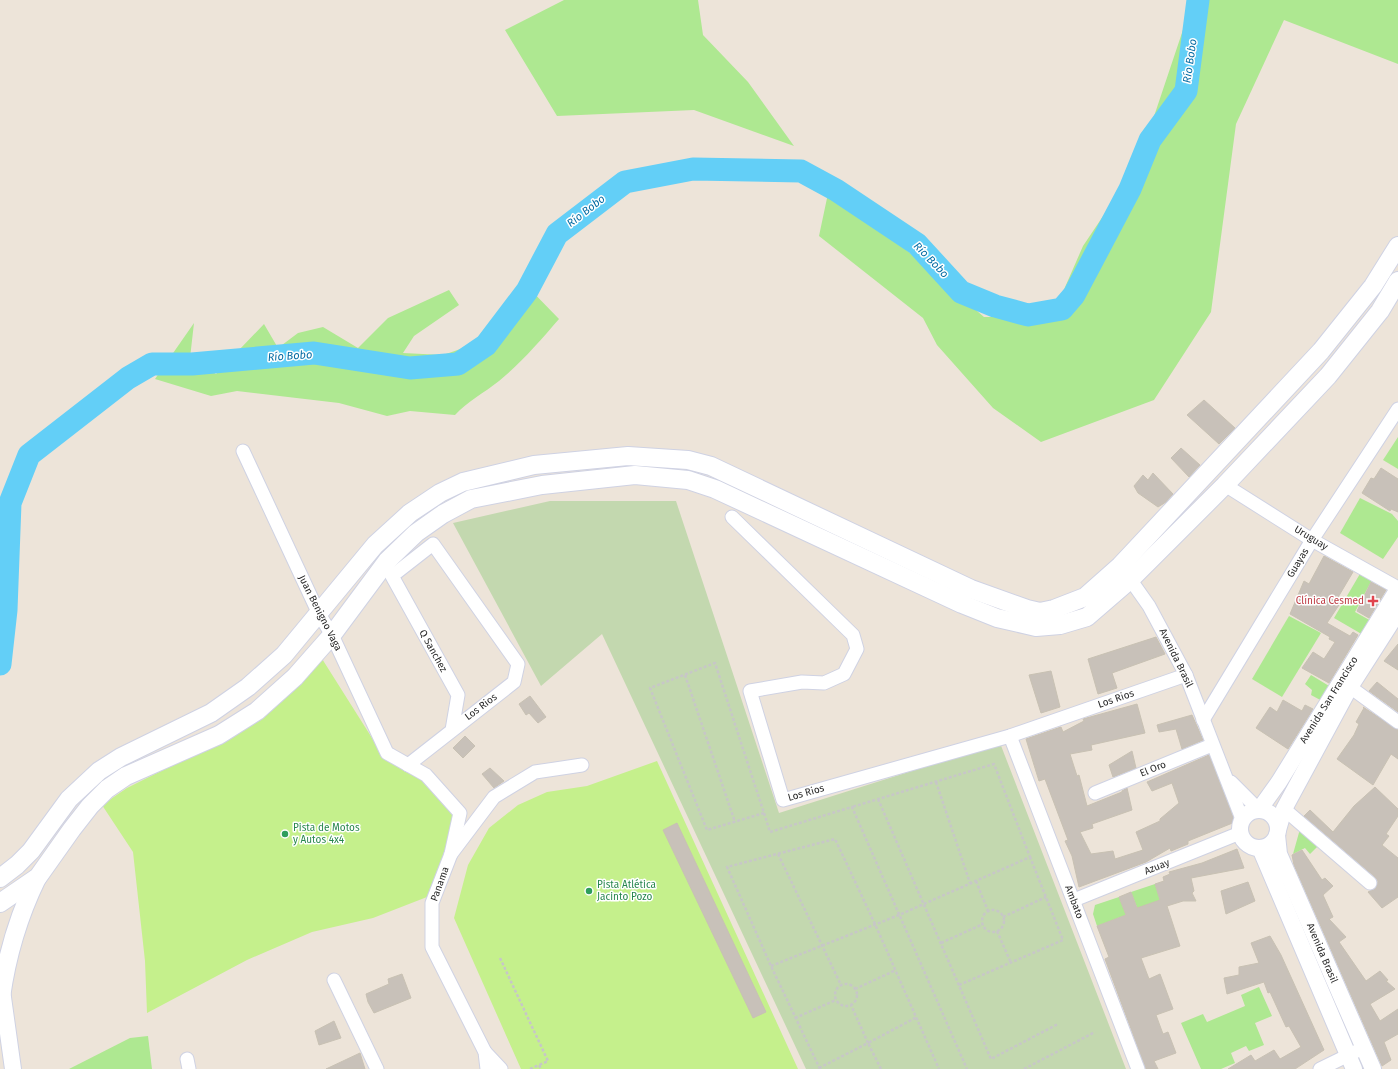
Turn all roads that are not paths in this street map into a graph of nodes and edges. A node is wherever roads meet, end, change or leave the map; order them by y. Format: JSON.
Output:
{"nodes":[{"id":1,"x":1398,"y":246,"type":"edge"},
{"id":2,"x":1398,"y":281,"type":"edge"},
{"id":3,"x":1398,"y":410,"type":"edge"},
{"id":4,"x":243,"y":451,"type":"dead end"},
{"id":5,"x":1225,"y":485,"type":"junction"},
{"id":6,"x":732,"y":517,"type":"dead end"},
{"id":7,"x":1312,"y":540,"type":"junction"},
{"id":8,"x":433,"y":544,"type":"joint"},
{"id":9,"x":1126,"y":573,"type":"junction"},
{"id":10,"x":1398,"y":588,"type":"edge"},
{"id":11,"x":1398,"y":612,"type":"edge"},
{"id":12,"x":319,"y":614,"type":"junction"},
{"id":13,"x":332,"y":635,"type":"junction"},
{"id":14,"x":1186,"y":675,"type":"junction"},
{"id":15,"x":1350,"y":687,"type":"junction"},
{"id":16,"x":1203,"y":720,"type":"junction"},
{"id":17,"x":1398,"y":722,"type":"edge"},
{"id":18,"x":452,"y":730,"type":"junction"},
{"id":19,"x":1010,"y":736,"type":"junction"},
{"id":20,"x":1212,"y":745,"type":"junction"},
{"id":21,"x":408,"y":765,"type":"junction"},
{"id":22,"x":582,"y":765,"type":"dead end"},
{"id":23,"x":1228,"y":779,"type":"junction"},
{"id":24,"x":1095,"y":793,"type":"dead end"},
{"id":25,"x":1284,"y":809,"type":"junction"},
{"id":26,"x":1259,"y":810,"type":"junction"},
{"id":27,"x":1241,"y":826,"type":"junction"},
{"id":28,"x":1278,"y":832,"type":"junction"},
{"id":29,"x":1260,"y":848,"type":"junction"},
{"id":30,"x":451,"y":854,"type":"junction"},
{"id":31,"x":38,"y":877,"type":"junction"},
{"id":32,"x":0,"y":878,"type":"edge"},
{"id":33,"x":1370,"y":883,"type":"dead end"},
{"id":34,"x":1074,"y":900,"type":"junction"},
{"id":35,"x":0,"y":903,"type":"edge"},
{"id":36,"x":0,"y":958,"type":"edge"},
{"id":37,"x":334,"y":980,"type":"dead end"},
{"id":38,"x":1,"y":997,"type":"junction"},
{"id":39,"x":1363,"y":1048,"type":"junction"},
{"id":40,"x":485,"y":1052,"type":"junction"},
{"id":41,"x":1351,"y":1062,"type":"edge"},
{"id":42,"x":13,"y":1069,"type":"edge"},
{"id":43,"x":377,"y":1069,"type":"edge"},
{"id":44,"x":487,"y":1069,"type":"edge"},
{"id":45,"x":501,"y":1069,"type":"edge"},
{"id":46,"x":1138,"y":1069,"type":"edge"},
{"id":47,"x":1320,"y":1069,"type":"edge"},
{"id":48,"x":1373,"y":1069,"type":"edge"}],
"edges":[{"from":1,"to":9,"type":"main road"},
{"from":2,"to":5,"type":"main road"},
{"from":3,"to":7,"type":"street","name":"Guayas"},
{"from":4,"to":12,"type":"street","name":"Juan Benigno Vaga"},
{"from":5,"to":7,"type":"street","name":"Uruguay"},
{"from":5,"to":9,"type":"main road"},
{"from":6,"to":19,"type":"street","name":"Los Rios"},
{"from":7,"to":10,"type":"street","name":"Uruguay"},
{"from":7,"to":16,"type":"street","name":"Guayas"},
{"from":8,"to":18,"type":"street","name":"Q Sanchez"},
{"from":8,"to":18,"type":"street","name":"Los Rios"},
{"from":9,"to":12,"type":"main road"},
{"from":9,"to":13,"type":"main road"},
{"from":9,"to":14,"type":"street","name":"Avenida Brasil"},
{"from":10,"to":26,"type":"street","name":"Avenida San Francisco"},
{"from":11,"to":15,"type":"street","name":"Avenida San Francisco"},
{"from":12,"to":13,"type":"street","name":"Juan Benigno Vaga"},
{"from":12,"to":32,"type":"main road"},
{"from":13,"to":21,"type":"street","name":"Juan Benigno Vaga"},
{"from":13,"to":31,"type":"main road"},
{"from":14,"to":16,"type":"street","name":"Avenida Brasil"},
{"from":14,"to":19,"type":"street","name":"Los Rios"},
{"from":15,"to":17,"type":"street"},
{"from":15,"to":25,"type":"street","name":"Avenida San Francisco"},
{"from":16,"to":20,"type":"street","name":"Avenida Brasil"},
{"from":18,"to":21,"type":"street","name":"Los Rios"},
{"from":19,"to":34,"type":"street","name":"Ambato"},
{"from":20,"to":23,"type":"street","name":"Avenida Brasil"},
{"from":20,"to":24,"type":"street","name":"El Oro"},
{"from":21,"to":30,"type":"street"},
{"from":22,"to":30,"type":"street","name":"Panama"},
{"from":23,"to":26,"type":"street","name":"Avenida Brasil"},
{"from":23,"to":27,"type":"street","name":"Avenida Brasil"},
{"from":25,"to":28,"type":"street","name":"Avenida San Francisco"},
{"from":25,"to":33,"type":"street"},
{"from":26,"to":27,"type":"street"},
{"from":26,"to":28,"type":"street"},
{"from":27,"to":29,"type":"street"},
{"from":27,"to":34,"type":"street","name":"Azuay"},
{"from":28,"to":29,"type":"street"},
{"from":28,"to":39,"type":"street","name":"Avenida Brasil"},
{"from":29,"to":41,"type":"street","name":"Avenida Brasil"},
{"from":30,"to":40,"type":"street","name":"Panama"},
{"from":31,"to":35,"type":"main road"},
{"from":31,"to":38,"type":"main road"},
{"from":34,"to":46,"type":"street","name":"Ambato"},
{"from":36,"to":38,"type":"street"},
{"from":37,"to":43,"type":"street"},
{"from":38,"to":42,"type":"street"},
{"from":39,"to":41,"type":"street"},
{"from":39,"to":48,"type":"street","name":"Avenida Brasil"},
{"from":40,"to":44,"type":"street","name":"Panama"},
{"from":40,"to":45,"type":"street"},
{"from":41,"to":47,"type":"street"}]}
